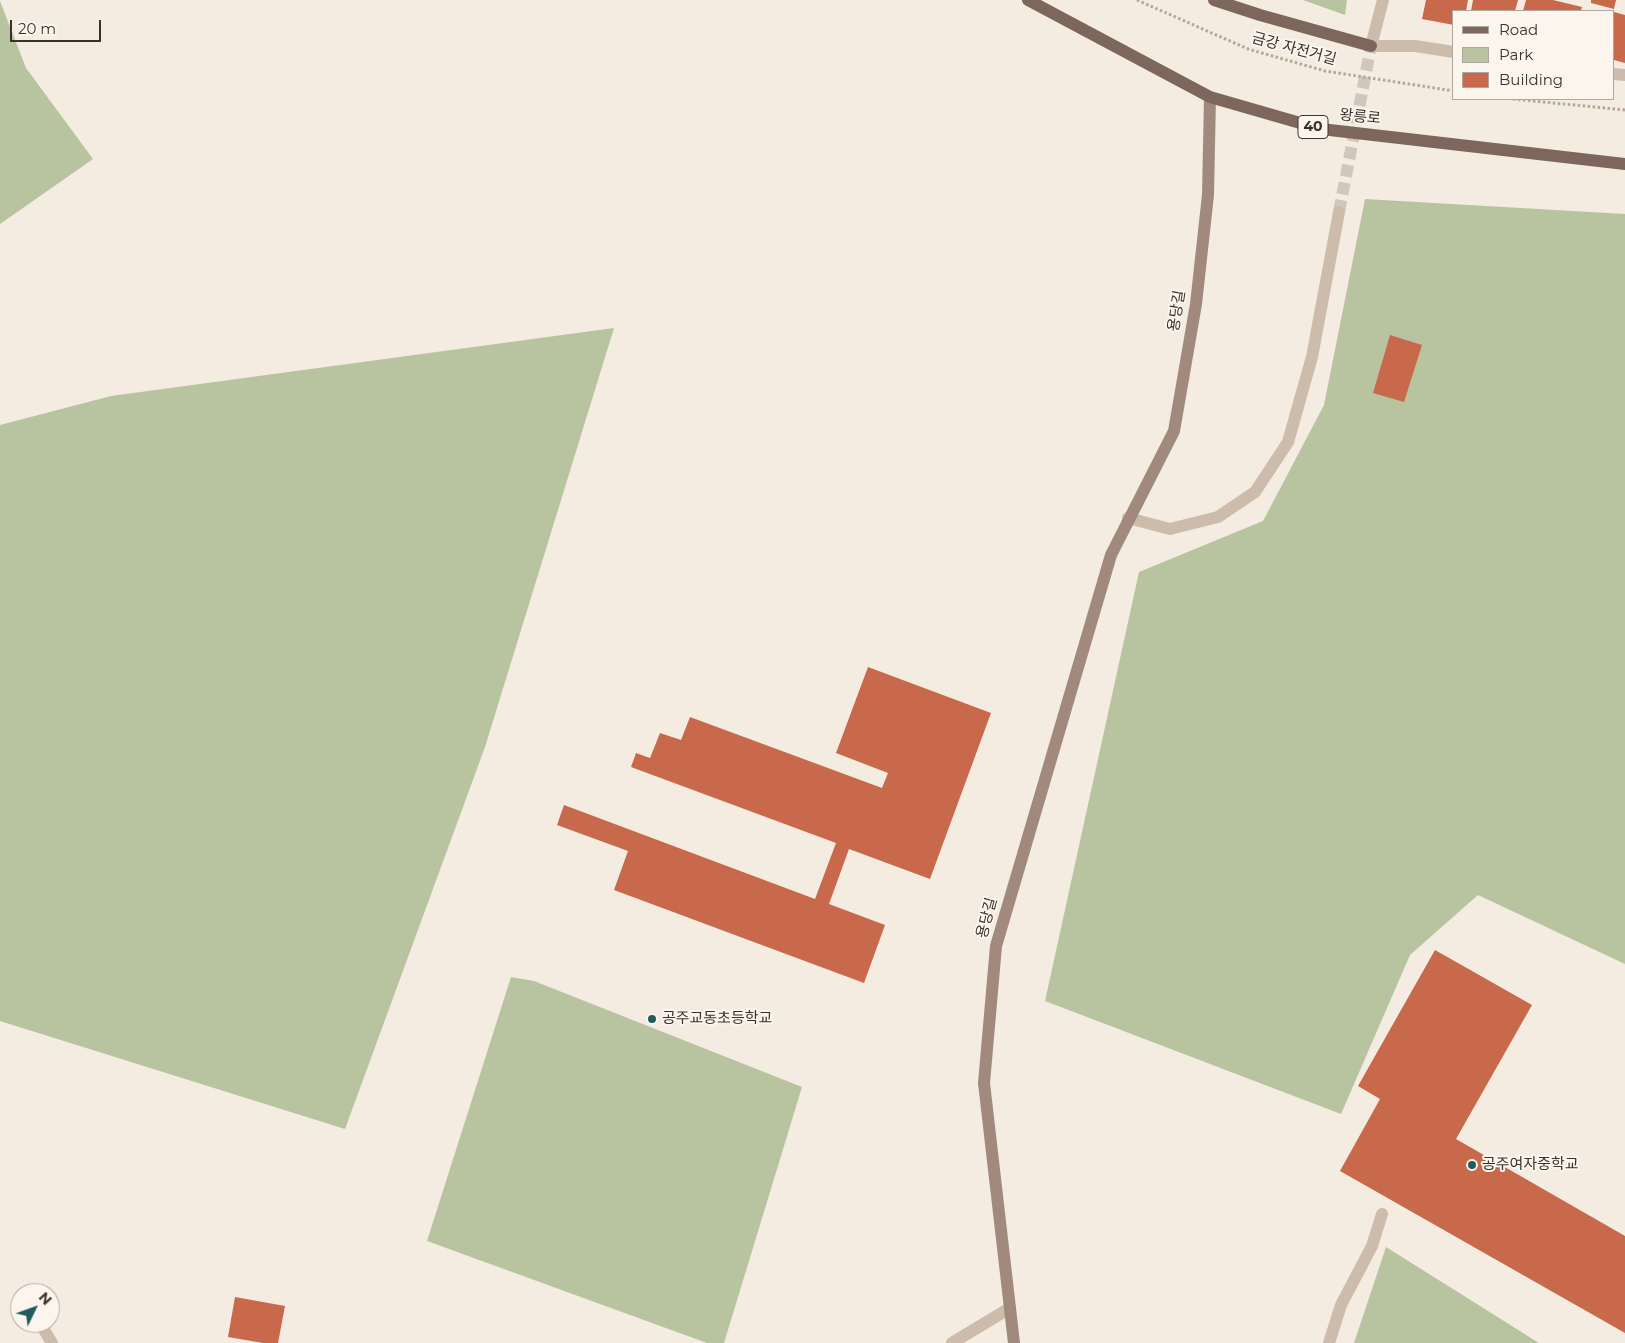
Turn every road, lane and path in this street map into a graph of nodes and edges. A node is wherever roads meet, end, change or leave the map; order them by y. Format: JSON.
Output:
{"nodes":[{"id":1,"x":1028,"y":0,"type":"edge"},
{"id":2,"x":1137,"y":0,"type":"edge"},
{"id":3,"x":1214,"y":0,"type":"edge"},
{"id":4,"x":1383,"y":0,"type":"edge"},
{"id":5,"x":1371,"y":46,"type":"junction"},
{"id":6,"x":1452,"y":52,"type":"edge"},
{"id":7,"x":1452,"y":91,"type":"edge"},
{"id":8,"x":1210,"y":97,"type":"junction"},
{"id":9,"x":1523,"y":100,"type":"edge"},
{"id":10,"x":1625,"y":110,"type":"edge"},
{"id":11,"x":1625,"y":164,"type":"edge"},
{"id":12,"x":1339,"y":212,"type":"tunnel mouth"},
{"id":13,"x":1128,"y":518,"type":"junction"},
{"id":14,"x":1382,"y":1214,"type":"dead end"},
{"id":15,"x":1010,"y":1308,"type":"junction"},
{"id":16,"x":952,"y":1343,"type":"edge"},
{"id":17,"x":1014,"y":1343,"type":"edge"},
{"id":18,"x":1329,"y":1343,"type":"edge"}],
"edges":[{"from":1,"to":8,"type":"main road","name":"왕릉로","number":"40"},
{"from":2,"to":7,"type":"path","name":"금강 자전거길"},
{"from":3,"to":5,"type":"main road"},
{"from":4,"to":5,"type":"street"},
{"from":5,"to":6,"type":"street"},
{"from":8,"to":11,"type":"main road","name":"왕릉로","number":"40"},
{"from":8,"to":13,"type":"street","name":"용당길"},
{"from":9,"to":10,"type":"path"},
{"from":12,"to":13,"type":"street"},
{"from":13,"to":15,"type":"street","name":"용당길"},
{"from":14,"to":18,"type":"street"},
{"from":15,"to":16,"type":"street"},
{"from":15,"to":17,"type":"street","name":"용당길"}]}
